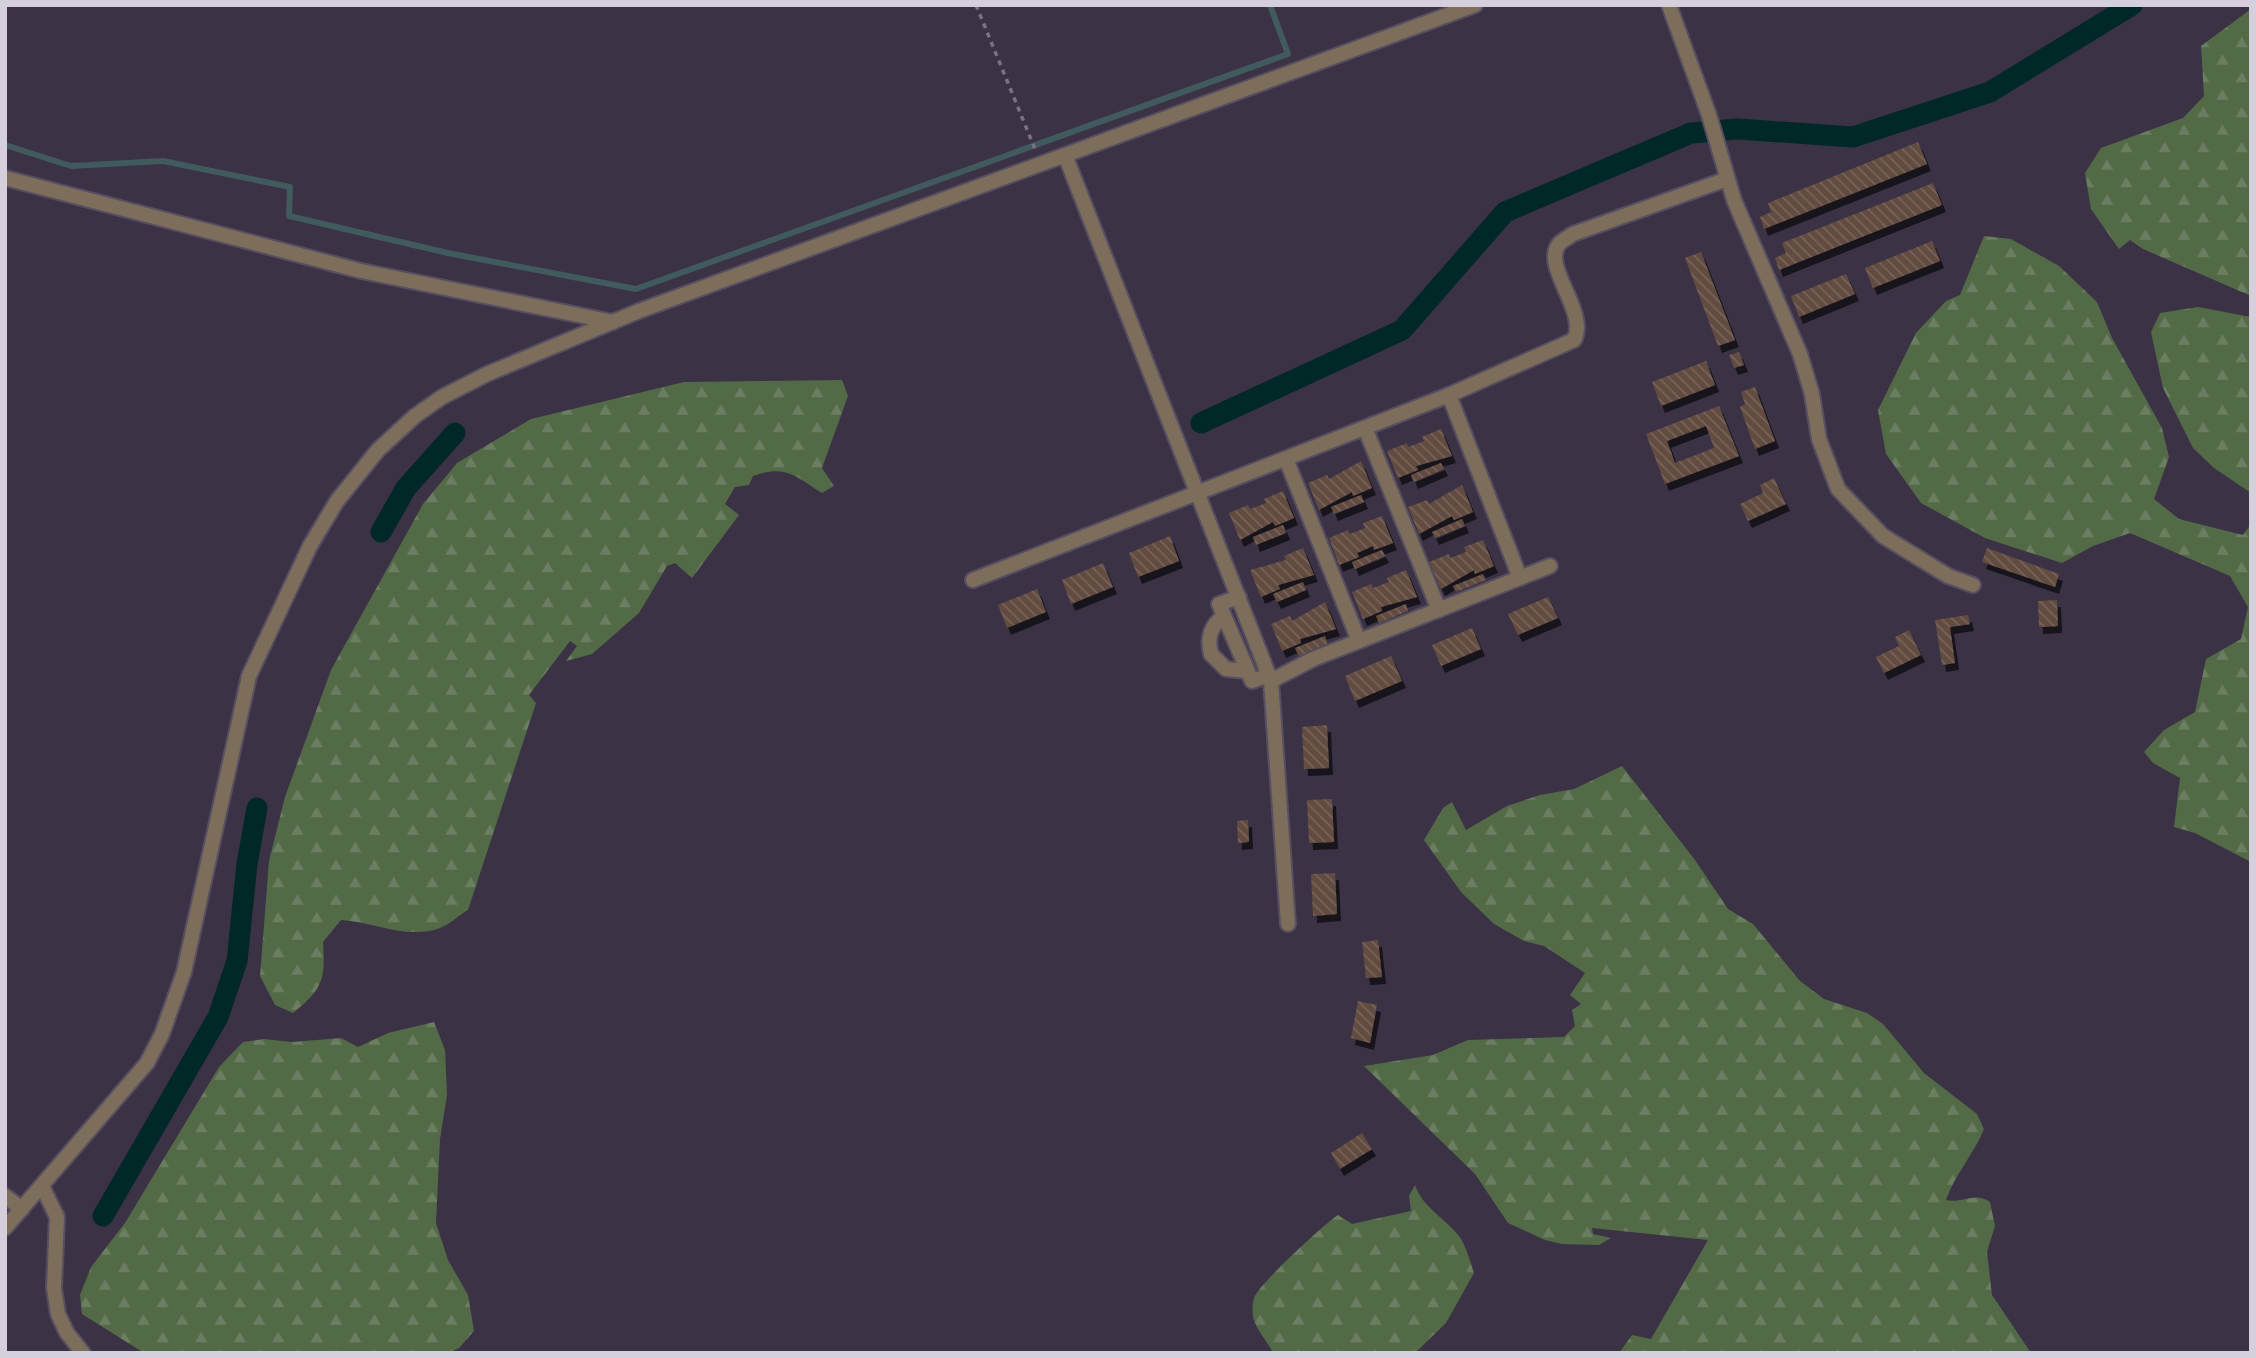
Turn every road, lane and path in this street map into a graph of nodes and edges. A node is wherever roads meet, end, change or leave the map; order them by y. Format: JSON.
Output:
{"nodes":[{"id":1,"x":975,"y":5,"type":"edge"},
{"id":2,"x":1475,"y":5,"type":"edge"},
{"id":3,"x":1669,"y":5,"type":"edge"},
{"id":4,"x":1065,"y":155,"type":"junction"},
{"id":5,"x":1041,"y":164,"type":"junction"},
{"id":6,"x":5,"y":178,"type":"edge"},
{"id":7,"x":1727,"y":179,"type":"junction"},
{"id":8,"x":613,"y":321,"type":"junction"},
{"id":9,"x":1449,"y":395,"type":"junction"},
{"id":10,"x":1365,"y":428,"type":"junction"},
{"id":11,"x":1286,"y":459,"type":"junction"},
{"id":12,"x":1198,"y":493,"type":"junction"},
{"id":13,"x":1550,"y":566,"type":"dead end"},
{"id":14,"x":1520,"y":578,"type":"junction"},
{"id":15,"x":974,"y":579,"type":"dead end"},
{"id":16,"x":1973,"y":585,"type":"dead end"},
{"id":17,"x":1239,"y":597,"type":"junction"},
{"id":18,"x":1439,"y":610,"type":"junction"},
{"id":19,"x":1224,"y":616,"type":"junction"},
{"id":20,"x":1359,"y":641,"type":"junction"},
{"id":21,"x":1247,"y":671,"type":"junction"},
{"id":22,"x":1270,"y":678,"type":"junction"},
{"id":23,"x":1288,"y":924,"type":"dead end"},
{"id":24,"x":42,"y":1186,"type":"junction"},
{"id":25,"x":5,"y":1196,"type":"edge"},
{"id":26,"x":22,"y":1209,"type":"junction"},
{"id":27,"x":5,"y":1228,"type":"edge"},
{"id":28,"x":83,"y":1353,"type":"edge"}],
"edges":[{"from":1,"to":5,"type":"path"},
{"from":2,"to":4,"type":"street"},
{"from":3,"to":7,"type":"street"},
{"from":4,"to":5,"type":"street"},
{"from":4,"to":12,"type":"street"},
{"from":5,"to":8,"type":"street"},
{"from":6,"to":8,"type":"street"},
{"from":7,"to":9,"type":"street"},
{"from":7,"to":16,"type":"street"},
{"from":8,"to":24,"type":"street"},
{"from":9,"to":10,"type":"street"},
{"from":9,"to":14,"type":"street"},
{"from":10,"to":11,"type":"street"},
{"from":10,"to":18,"type":"street"},
{"from":11,"to":12,"type":"street"},
{"from":11,"to":20,"type":"street"},
{"from":12,"to":15,"type":"street"},
{"from":12,"to":17,"type":"street"},
{"from":13,"to":14,"type":"street"},
{"from":14,"to":18,"type":"street"},
{"from":17,"to":19,"type":"street"},
{"from":17,"to":22,"type":"street"},
{"from":18,"to":20,"type":"street"},
{"from":19,"to":21,"type":"street"},
{"from":19,"to":21,"type":"street"},
{"from":20,"to":22,"type":"street"},
{"from":21,"to":22,"type":"street"},
{"from":22,"to":23,"type":"street"},
{"from":24,"to":26,"type":"street"},
{"from":24,"to":28,"type":"street"},
{"from":25,"to":26,"type":"street"},
{"from":26,"to":27,"type":"street"}]}
